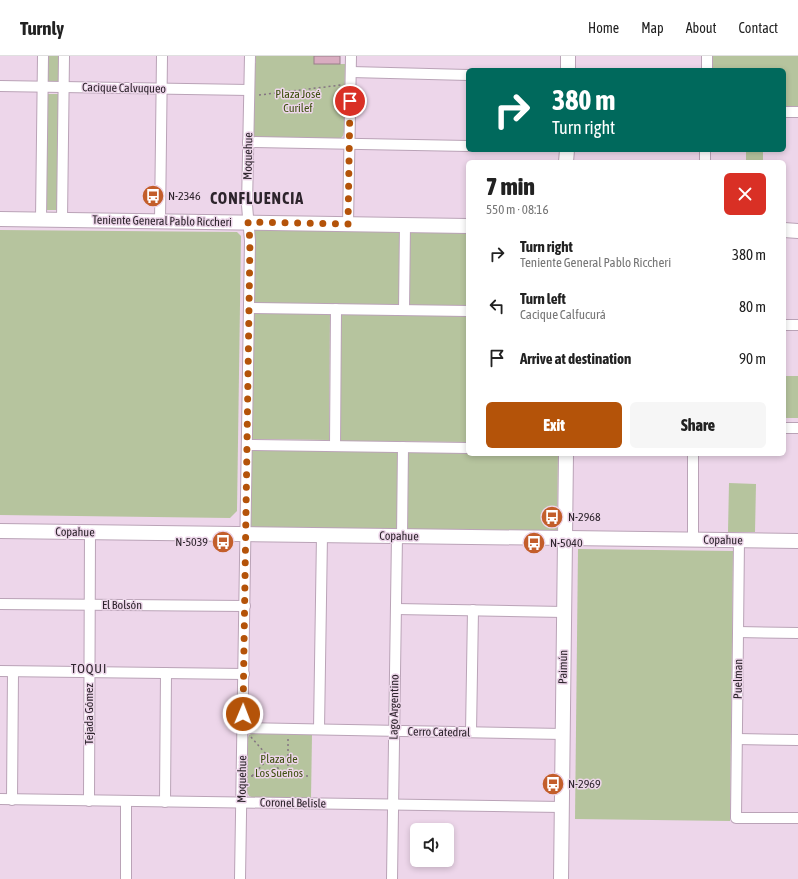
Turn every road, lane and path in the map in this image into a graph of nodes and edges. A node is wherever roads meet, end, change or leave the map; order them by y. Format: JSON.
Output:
{"nodes":[{"id":1,"x":43,"y":56,"type":"edge"},
{"id":2,"x":64,"y":56,"type":"edge"},
{"id":3,"x":162,"y":56,"type":"edge"},
{"id":4,"x":250,"y":56,"type":"edge"},
{"id":5,"x":351,"y":56,"type":"edge"},
{"id":6,"x":568,"y":56,"type":"edge"},
{"id":7,"x":707,"y":56,"type":"edge"},
{"id":8,"x":568,"y":68,"type":"edge"},
{"id":9,"x":707,"y":68,"type":"edge"},
{"id":10,"x":350,"y":72,"type":"junction"},
{"id":11,"x":466,"y":74,"type":"edge"},
{"id":12,"x":342,"y":85,"type":"dead end"},
{"id":13,"x":0,"y":86,"type":"edge"},
{"id":14,"x":42,"y":87,"type":"junction"},
{"id":15,"x":64,"y":87,"type":"junction"},
{"id":16,"x":162,"y":88,"type":"junction"},
{"id":17,"x":251,"y":93,"type":"junction"},
{"id":18,"x":786,"y":112,"type":"edge"},
{"id":19,"x":798,"y":112,"type":"edge"},
{"id":20,"x":248,"y":142,"type":"junction"},
{"id":21,"x":349,"y":144,"type":"junction"},
{"id":22,"x":466,"y":146,"type":"edge"},
{"id":23,"x":0,"y":219,"type":"edge"},
{"id":24,"x":40,"y":219,"type":"junction"},
{"id":25,"x":62,"y":220,"type":"junction"},
{"id":26,"x":160,"y":221,"type":"junction"},
{"id":27,"x":248,"y":222,"type":"junction"},
{"id":28,"x":348,"y":224,"type":"junction"},
{"id":29,"x":405,"y":225,"type":"junction"},
{"id":30,"x":466,"y":226,"type":"edge"},
{"id":31,"x":786,"y":230,"type":"edge"},
{"id":32,"x":798,"y":231,"type":"edge"},
{"id":33,"x":249,"y":308,"type":"junction"},
{"id":34,"x":336,"y":309,"type":"junction"},
{"id":35,"x":404,"y":310,"type":"junction"},
{"id":36,"x":466,"y":311,"type":"edge"},
{"id":37,"x":786,"y":325,"type":"edge"},
{"id":38,"x":798,"y":325,"type":"edge"},
{"id":39,"x":786,"y":428,"type":"edge"},
{"id":40,"x":798,"y":428,"type":"edge"},
{"id":41,"x":247,"y":445,"type":"junction"},
{"id":42,"x":335,"y":446,"type":"junction"},
{"id":43,"x":403,"y":447,"type":"junction"},
{"id":44,"x":466,"y":448,"type":"edge"},
{"id":45,"x":566,"y":456,"type":"edge"},
{"id":46,"x":693,"y":456,"type":"edge"},
{"id":47,"x":0,"y":531,"type":"edge"},
{"id":48,"x":90,"y":532,"type":"junction"},
{"id":49,"x":246,"y":534,"type":"junction"},
{"id":50,"x":322,"y":535,"type":"junction"},
{"id":51,"x":400,"y":536,"type":"junction"},
{"id":52,"x":565,"y":538,"type":"junction"},
{"id":53,"x":693,"y":540,"type":"junction"},
{"id":54,"x":739,"y":540,"type":"junction"},
{"id":55,"x":798,"y":541,"type":"edge"},
{"id":56,"x":0,"y":604,"type":"edge"},
{"id":57,"x":90,"y":605,"type":"junction"},
{"id":58,"x":245,"y":606,"type":"junction"},
{"id":59,"x":396,"y":609,"type":"junction"},
{"id":60,"x":473,"y":610,"type":"junction"},
{"id":61,"x":564,"y":612,"type":"junction"},
{"id":62,"x":738,"y":632,"type":"junction"},
{"id":63,"x":798,"y":633,"type":"edge"},
{"id":64,"x":0,"y":671,"type":"edge"},
{"id":65,"x":13,"y":672,"type":"junction"},
{"id":66,"x":89,"y":672,"type":"junction"},
{"id":67,"x":166,"y":673,"type":"junction"},
{"id":68,"x":244,"y":674,"type":"junction"},
{"id":69,"x":243,"y":728,"type":"junction"},
{"id":70,"x":319,"y":729,"type":"junction"},
{"id":71,"x":394,"y":731,"type":"junction"},
{"id":72,"x":471,"y":732,"type":"junction"},
{"id":73,"x":563,"y":734,"type":"junction"},
{"id":74,"x":288,"y":735,"type":"dead end"},
{"id":75,"x":251,"y":737,"type":"dead end"},
{"id":76,"x":737,"y":739,"type":"junction"},
{"id":77,"x":798,"y":740,"type":"edge"},
{"id":78,"x":269,"y":758,"type":"junction"},
{"id":79,"x":250,"y":776,"type":"dead end"},
{"id":80,"x":252,"y":776,"type":"junction"},
{"id":81,"x":285,"y":776,"type":"junction"},
{"id":82,"x":288,"y":776,"type":"junction"},
{"id":83,"x":310,"y":776,"type":"dead end"},
{"id":84,"x":0,"y":799,"type":"edge"},
{"id":85,"x":12,"y":800,"type":"junction"},
{"id":86,"x":89,"y":800,"type":"junction"},
{"id":87,"x":126,"y":801,"type":"junction"},
{"id":88,"x":165,"y":802,"type":"junction"},
{"id":89,"x":241,"y":803,"type":"junction"},
{"id":90,"x":393,"y":805,"type":"junction"},
{"id":91,"x":562,"y":807,"type":"junction"},
{"id":92,"x":798,"y":818,"type":"edge"},
{"id":93,"x":126,"y":879,"type":"edge"},
{"id":94,"x":240,"y":879,"type":"edge"},
{"id":95,"x":392,"y":879,"type":"edge"},
{"id":96,"x":561,"y":879,"type":"edge"}],
"edges":[{"from":1,"to":14,"type":"street"},
{"from":2,"to":15,"type":"street"},
{"from":3,"to":16,"type":"street"},
{"from":4,"to":17,"type":"street","name":"Moquehue"},
{"from":5,"to":10,"type":"street"},
{"from":6,"to":8,"type":"street"},
{"from":7,"to":9,"type":"street"},
{"from":10,"to":11,"type":"street"},
{"from":10,"to":21,"type":"street"},
{"from":12,"to":17,"type":"path"},
{"from":13,"to":14,"type":"street","name":"Cacique Calvuqueo"},
{"from":14,"to":15,"type":"street","name":"Cacique Calvuqueo"},
{"from":14,"to":24,"type":"street"},
{"from":15,"to":16,"type":"street","name":"Cacique Calvuqueo"},
{"from":15,"to":25,"type":"street"},
{"from":16,"to":17,"type":"street","name":"Cacique Calvuqueo"},
{"from":16,"to":26,"type":"street"},
{"from":17,"to":20,"type":"street","name":"Moquehue"},
{"from":18,"to":19,"type":"street"},
{"from":20,"to":21,"type":"street"},
{"from":20,"to":27,"type":"street","name":"Moquehue"},
{"from":21,"to":22,"type":"street"},
{"from":21,"to":28,"type":"street"},
{"from":23,"to":24,"type":"street","name":"Teniente General Pablo Riccheri"},
{"from":24,"to":25,"type":"street","name":"Teniente General Pablo Riccheri"},
{"from":25,"to":26,"type":"street","name":"Teniente General Pablo Riccheri"},
{"from":26,"to":27,"type":"street","name":"Teniente General Pablo Riccheri"},
{"from":27,"to":28,"type":"street","name":"Teniente General Pablo Riccheri"},
{"from":27,"to":33,"type":"street","name":"Moquehue"},
{"from":28,"to":29,"type":"street","name":"Teniente General Pablo Riccheri"},
{"from":29,"to":30,"type":"street","name":"Teniente General Pablo Riccheri"},
{"from":29,"to":35,"type":"street"},
{"from":31,"to":32,"type":"street"},
{"from":33,"to":34,"type":"street"},
{"from":33,"to":41,"type":"street","name":"Moquehue"},
{"from":34,"to":35,"type":"street"},
{"from":34,"to":42,"type":"street"},
{"from":35,"to":36,"type":"street"},
{"from":37,"to":38,"type":"street"},
{"from":39,"to":40,"type":"street"},
{"from":41,"to":42,"type":"street"},
{"from":41,"to":49,"type":"street","name":"Moquehue"},
{"from":42,"to":43,"type":"street"},
{"from":43,"to":44,"type":"street"},
{"from":43,"to":51,"type":"street","name":"Lago Argentino"},
{"from":45,"to":52,"type":"street","name":"Paimún"},
{"from":46,"to":53,"type":"street"},
{"from":47,"to":48,"type":"street","name":"Copahue"},
{"from":48,"to":49,"type":"street","name":"Copahue"},
{"from":48,"to":57,"type":"street","name":"Tejada Gómez"},
{"from":49,"to":50,"type":"street","name":"Copahue"},
{"from":49,"to":58,"type":"street","name":"Moquehue"},
{"from":50,"to":51,"type":"street","name":"Copahue"},
{"from":50,"to":70,"type":"street"},
{"from":51,"to":52,"type":"street","name":"Copahue"},
{"from":51,"to":59,"type":"street","name":"Lago Argentino"},
{"from":52,"to":53,"type":"street","name":"Copahue"},
{"from":52,"to":61,"type":"street","name":"Paimún"},
{"from":53,"to":54,"type":"street","name":"Copahue"},
{"from":54,"to":55,"type":"street","name":"Copahue"},
{"from":54,"to":62,"type":"street","name":"Puelman"},
{"from":56,"to":57,"type":"street","name":"El Bolsón"},
{"from":57,"to":58,"type":"street","name":"El Bolsón"},
{"from":57,"to":66,"type":"street","name":"Tejada Gómez"},
{"from":58,"to":68,"type":"street","name":"Moquehue"},
{"from":59,"to":60,"type":"street"},
{"from":59,"to":71,"type":"street","name":"Lago Argentino"},
{"from":60,"to":61,"type":"street"},
{"from":60,"to":72,"type":"street"},
{"from":61,"to":73,"type":"street","name":"Paimún"},
{"from":62,"to":63,"type":"street"},
{"from":62,"to":76,"type":"street","name":"Puelman"},
{"from":64,"to":65,"type":"street"},
{"from":65,"to":66,"type":"street"},
{"from":65,"to":85,"type":"street"},
{"from":66,"to":67,"type":"street"},
{"from":66,"to":86,"type":"street","name":"Tejada Gómez"},
{"from":67,"to":68,"type":"street"},
{"from":67,"to":88,"type":"street"},
{"from":68,"to":69,"type":"street","name":"Moquehue"},
{"from":69,"to":70,"type":"street","name":"Cerro Catedral"},
{"from":69,"to":89,"type":"street","name":"Moquehue"},
{"from":70,"to":71,"type":"street","name":"Cerro Catedral"},
{"from":71,"to":72,"type":"street","name":"Cerro Catedral"},
{"from":71,"to":90,"type":"street","name":"Lago Argentino"},
{"from":72,"to":73,"type":"street","name":"Cerro Catedral"},
{"from":73,"to":91,"type":"street","name":"Paimún"},
{"from":74,"to":82,"type":"path"},
{"from":75,"to":78,"type":"path"},
{"from":76,"to":77,"type":"street"},
{"from":76,"to":92,"type":"street","name":"Puelman"},
{"from":78,"to":80,"type":"path"},
{"from":78,"to":81,"type":"path"},
{"from":79,"to":80,"type":"path"},
{"from":80,"to":81,"type":"path"},
{"from":81,"to":82,"type":"path"},
{"from":82,"to":83,"type":"path"},
{"from":84,"to":85,"type":"street","name":"Coronel Belisle"},
{"from":85,"to":86,"type":"street","name":"Coronel Belisle"},
{"from":86,"to":87,"type":"street","name":"Coronel Belisle"},
{"from":87,"to":88,"type":"street","name":"Coronel Belisle"},
{"from":87,"to":93,"type":"street"},
{"from":88,"to":89,"type":"street","name":"Coronel Belisle"},
{"from":89,"to":90,"type":"street","name":"Coronel Belisle"},
{"from":89,"to":94,"type":"street","name":"Moquehue"},
{"from":90,"to":91,"type":"street","name":"Coronel Belisle"},
{"from":90,"to":95,"type":"street","name":"Lago Argentino"},
{"from":91,"to":96,"type":"street","name":"Paimún"}]}
